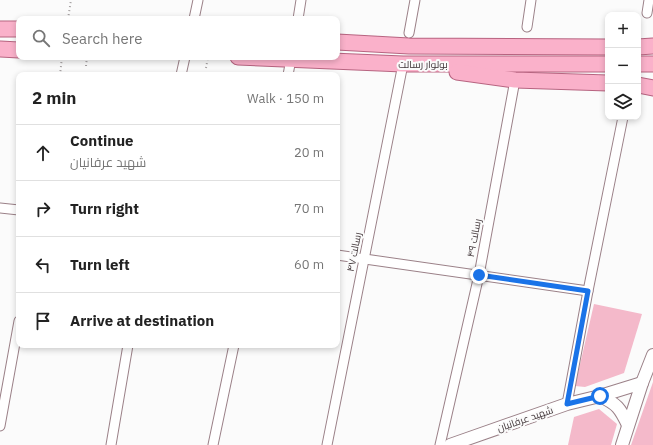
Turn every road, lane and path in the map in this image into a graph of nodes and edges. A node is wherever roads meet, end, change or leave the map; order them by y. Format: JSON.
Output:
{"nodes":[{"id":1,"x":72,"y":0,"type":"edge"},
{"id":2,"x":198,"y":0,"type":"edge"},
{"id":3,"x":301,"y":0,"type":"edge"},
{"id":4,"x":415,"y":0,"type":"edge"},
{"id":5,"x":532,"y":0,"type":"edge"},
{"id":6,"x":649,"y":0,"type":"edge"},
{"id":7,"x":647,"y":13,"type":"dead end"},
{"id":8,"x":69,"y":16,"type":"edge"},
{"id":9,"x":195,"y":16,"type":"edge"},
{"id":10,"x":298,"y":16,"type":"edge"},
{"id":11,"x":527,"y":27,"type":"dead end"},
{"id":12,"x":0,"y":29,"type":"edge"},
{"id":13,"x":16,"y":29,"type":"edge"},
{"id":14,"x":410,"y":33,"type":"dead end"},
{"id":15,"x":340,"y":42,"type":"edge"},
{"id":16,"x":653,"y":46,"type":"edge"},
{"id":17,"x":605,"y":47,"type":"edge"},
{"id":18,"x":641,"y":47,"type":"edge"},
{"id":19,"x":0,"y":49,"type":"edge"},
{"id":20,"x":16,"y":50,"type":"edge"},
{"id":21,"x":62,"y":60,"type":"edge"},
{"id":22,"x":87,"y":60,"type":"edge"},
{"id":23,"x":184,"y":60,"type":"edge"},
{"id":24,"x":207,"y":60,"type":"edge"},
{"id":25,"x":291,"y":60,"type":"edge"},
{"id":26,"x":313,"y":60,"type":"edge"},
{"id":27,"x":403,"y":64,"type":"junction"},
{"id":28,"x":605,"y":64,"type":"edge"},
{"id":29,"x":641,"y":64,"type":"edge"},
{"id":30,"x":653,"y":64,"type":"edge"},
{"id":31,"x":86,"y":66,"type":"dead end"},
{"id":32,"x":206,"y":68,"type":"dead end"},
{"id":33,"x":60,"y":72,"type":"edge"},
{"id":34,"x":182,"y":72,"type":"edge"},
{"id":35,"x":289,"y":72,"type":"edge"},
{"id":36,"x":515,"y":80,"type":"junction"},
{"id":37,"x":605,"y":83,"type":"edge"},
{"id":38,"x":641,"y":86,"type":"edge"},
{"id":39,"x":653,"y":88,"type":"edge"},
{"id":40,"x":622,"y":120,"type":"edge"},
{"id":41,"x":0,"y":208,"type":"edge"},
{"id":42,"x":16,"y":210,"type":"edge"},
{"id":43,"x":340,"y":255,"type":"edge"},
{"id":44,"x":364,"y":259,"type":"junction"},
{"id":45,"x":479,"y":275,"type":"junction"},
{"id":46,"x":588,"y":291,"type":"junction"},
{"id":47,"x":16,"y":338,"type":"edge"},
{"id":48,"x":127,"y":348,"type":"edge"},
{"id":49,"x":233,"y":348,"type":"edge"},
{"id":50,"x":653,"y":354,"type":"edge"},
{"id":51,"x":642,"y":383,"type":"junction"},
{"id":52,"x":600,"y":396,"type":"junction"},
{"id":53,"x":567,"y":404,"type":"junction"},
{"id":54,"x":628,"y":425,"type":"junction"},
{"id":55,"x":0,"y":426,"type":"edge"},
{"id":56,"x":472,"y":442,"type":"edge"},
{"id":57,"x":111,"y":445,"type":"edge"},
{"id":58,"x":213,"y":445,"type":"edge"},
{"id":59,"x":327,"y":445,"type":"edge"},
{"id":60,"x":440,"y":445,"type":"edge"},
{"id":61,"x":450,"y":445,"type":"edge"},
{"id":62,"x":622,"y":445,"type":"edge"}],
"edges":[{"from":1,"to":8,"type":"path"},
{"from":2,"to":9,"type":"street"},
{"from":3,"to":10,"type":"street"},
{"from":4,"to":14,"type":"street"},
{"from":5,"to":11,"type":"street"},
{"from":6,"to":7,"type":"street"},
{"from":12,"to":13,"type":"main road"},
{"from":15,"to":17,"type":"main road","name":"بولوار رسالت"},
{"from":16,"to":18,"type":"main road"},
{"from":19,"to":20,"type":"main road"},
{"from":21,"to":33,"type":"path"},
{"from":22,"to":31,"type":"path"},
{"from":23,"to":34,"type":"street"},
{"from":24,"to":32,"type":"path"},
{"from":25,"to":35,"type":"street"},
{"from":26,"to":27,"type":"main road","name":"بولوار رسالت"},
{"from":27,"to":28,"type":"main road","name":"بولوار رسالت"},
{"from":27,"to":36,"type":"main road"},
{"from":27,"to":44,"type":"street","name":"رسالت ۴۷"},
{"from":29,"to":30,"type":"main road"},
{"from":36,"to":37,"type":"main road"},
{"from":36,"to":45,"type":"street","name":"رسالت ۴۹"},
{"from":38,"to":39,"type":"main road"},
{"from":40,"to":46,"type":"street"},
{"from":41,"to":42,"type":"street"},
{"from":43,"to":44,"type":"street"},
{"from":44,"to":45,"type":"street"},
{"from":44,"to":59,"type":"street","name":"رسالت ۴۷"},
{"from":45,"to":46,"type":"street"},
{"from":45,"to":60,"type":"street","name":"رسالت ۴۹"},
{"from":46,"to":53,"type":"street"},
{"from":47,"to":55,"type":"street"},
{"from":48,"to":57,"type":"street"},
{"from":49,"to":58,"type":"street"},
{"from":50,"to":51,"type":"street"},
{"from":51,"to":52,"type":"street","name":"شهید عرفانیان"},
{"from":51,"to":54,"type":"street"},
{"from":52,"to":53,"type":"street","name":"شهید عرفانیان"},
{"from":52,"to":54,"type":"street"},
{"from":53,"to":56,"type":"street","name":"شهید عرفانیان"},
{"from":54,"to":62,"type":"street"},
{"from":56,"to":61,"type":"street","name":"شهید عرفانیان"}]}
